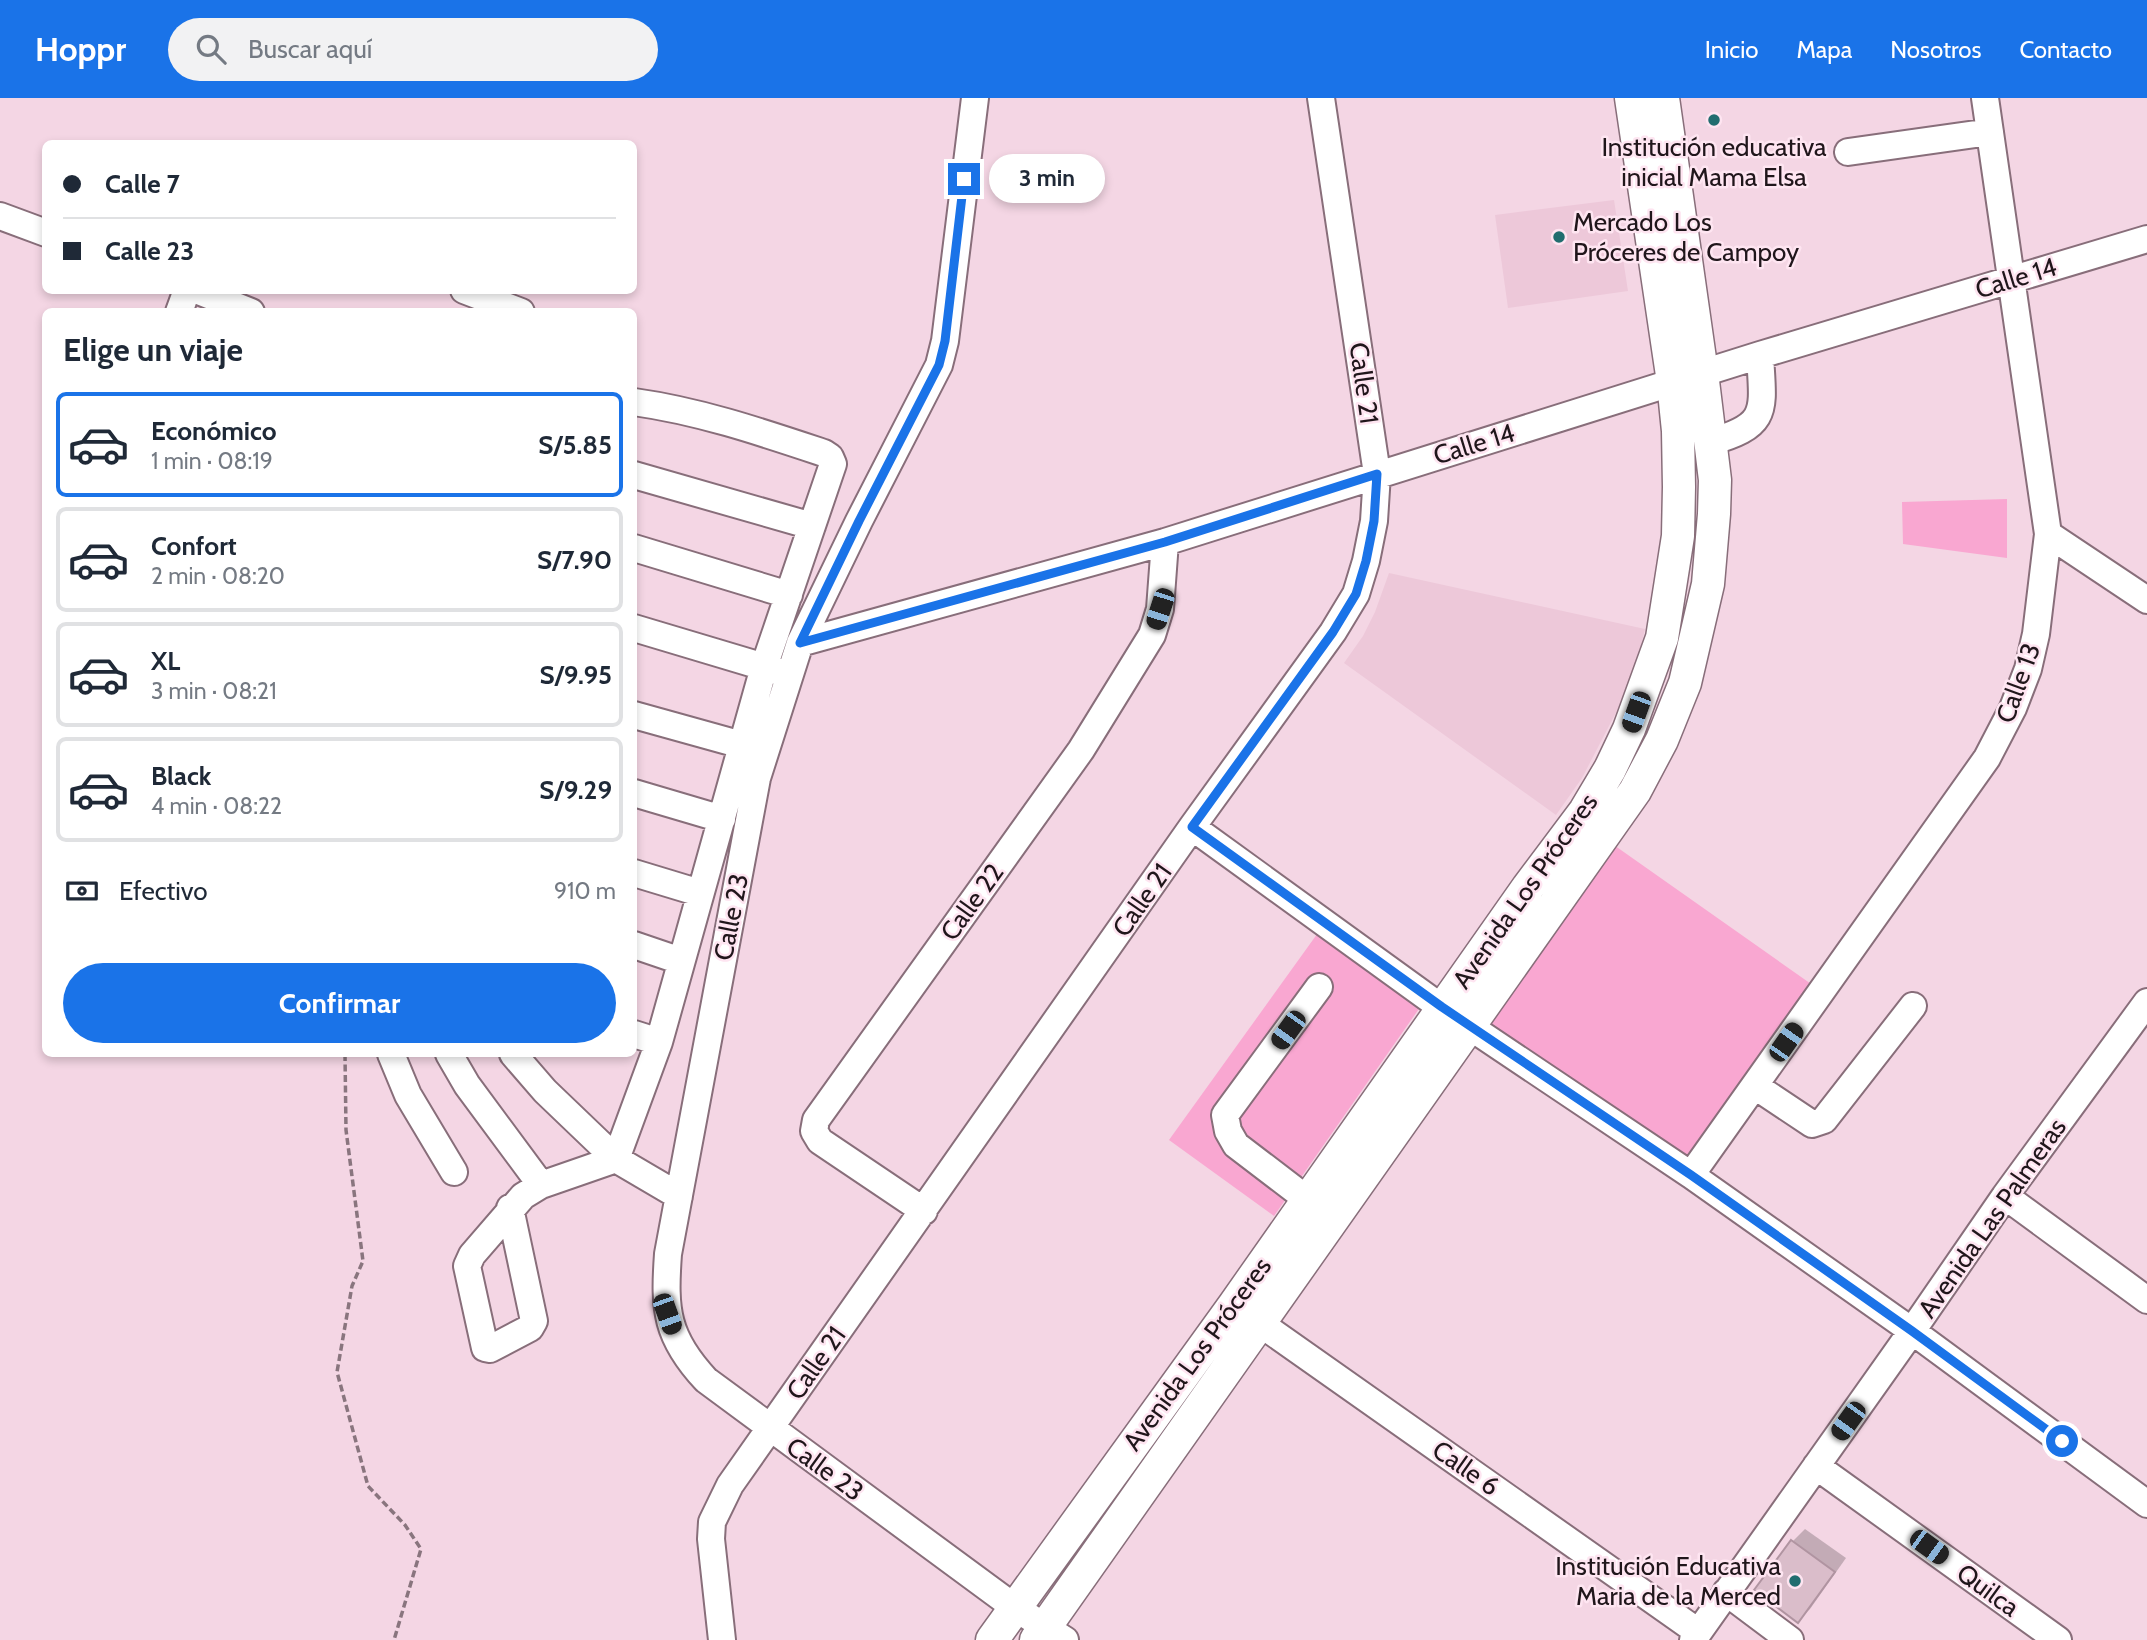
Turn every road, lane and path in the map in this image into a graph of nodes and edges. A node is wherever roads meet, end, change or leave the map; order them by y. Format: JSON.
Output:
{"nodes":[{"id":1,"x":975,"y":98,"type":"edge"},
{"id":2,"x":1321,"y":98,"type":"edge"},
{"id":3,"x":1631,"y":98,"type":"edge"},
{"id":4,"x":1663,"y":98,"type":"edge"},
{"id":5,"x":1985,"y":98,"type":"edge"},
{"id":6,"x":1990,"y":132,"type":"junction"},
{"id":7,"x":1848,"y":152,"type":"dead end"},
{"id":8,"x":0,"y":216,"type":"edge"},
{"id":9,"x":42,"y":232,"type":"edge"},
{"id":10,"x":2147,"y":239,"type":"edge"},
{"id":11,"x":2012,"y":278,"type":"junction"},
{"id":12,"x":206,"y":294,"type":"edge"},
{"id":13,"x":474,"y":294,"type":"edge"},
{"id":14,"x":241,"y":308,"type":"edge"},
{"id":15,"x":511,"y":308,"type":"edge"},
{"id":16,"x":1760,"y":355,"type":"junction"},
{"id":17,"x":1688,"y":378,"type":"junction"},
{"id":18,"x":637,"y":402,"type":"edge"},
{"id":19,"x":1710,"y":442,"type":"junction"},
{"id":20,"x":1377,"y":474,"type":"junction"},
{"id":21,"x":637,"y":476,"type":"edge"},
{"id":22,"x":812,"y":526,"type":"junction"},
{"id":23,"x":2048,"y":534,"type":"junction"},
{"id":24,"x":1165,"y":542,"type":"junction"},
{"id":25,"x":637,"y":549,"type":"edge"},
{"id":26,"x":789,"y":595,"type":"junction"},
{"id":27,"x":2147,"y":600,"type":"edge"},
{"id":28,"x":637,"y":629,"type":"edge"},
{"id":29,"x":800,"y":643,"type":"junction"},
{"id":30,"x":777,"y":671,"type":"junction"},
{"id":31,"x":637,"y":716,"type":"edge"},
{"id":32,"x":742,"y":745,"type":"junction"},
{"id":33,"x":637,"y":794,"type":"edge"},
{"id":34,"x":722,"y":819,"type":"junction"},
{"id":35,"x":1192,"y":827,"type":"junction"},
{"id":36,"x":637,"y":874,"type":"edge"},
{"id":37,"x":700,"y":893,"type":"junction"},
{"id":38,"x":637,"y":947,"type":"edge"},
{"id":39,"x":681,"y":961,"type":"junction"},
{"id":40,"x":1320,"y":987,"type":"dead end"},
{"id":41,"x":2147,"y":1002,"type":"edge"},
{"id":42,"x":1913,"y":1006,"type":"dead end"},
{"id":43,"x":1442,"y":1007,"type":"junction"},
{"id":44,"x":1469,"y":1026,"type":"junction"},
{"id":45,"x":637,"y":1035,"type":"edge"},
{"id":46,"x":659,"y":1042,"type":"junction"},
{"id":47,"x":345,"y":1057,"type":"edge"},
{"id":48,"x":392,"y":1057,"type":"edge"},
{"id":49,"x":451,"y":1057,"type":"edge"},
{"id":50,"x":516,"y":1057,"type":"edge"},
{"id":51,"x":1755,"y":1086,"type":"junction"},
{"id":52,"x":616,"y":1159,"type":"junction"},
{"id":53,"x":454,"y":1172,"type":"dead end"},
{"id":54,"x":1691,"y":1175,"type":"junction"},
{"id":55,"x":541,"y":1185,"type":"junction"},
{"id":56,"x":679,"y":1196,"type":"junction"},
{"id":57,"x":2005,"y":1196,"type":"junction"},
{"id":58,"x":1308,"y":1200,"type":"junction"},
{"id":59,"x":510,"y":1208,"type":"dead end"},
{"id":60,"x":924,"y":1210,"type":"junction"},
{"id":61,"x":2147,"y":1300,"type":"edge"},
{"id":62,"x":1234,"y":1305,"type":"junction"},
{"id":63,"x":1260,"y":1323,"type":"junction"},
{"id":64,"x":1912,"y":1331,"type":"junction"},
{"id":65,"x":769,"y":1429,"type":"junction"},
{"id":66,"x":1816,"y":1466,"type":"junction"},
{"id":67,"x":2147,"y":1504,"type":"edge"},
{"id":68,"x":1726,"y":1592,"type":"junction"},
{"id":69,"x":1005,"y":1629,"type":"edge"},
{"id":70,"x":1049,"y":1636,"type":"edge"},
{"id":71,"x":1695,"y":1636,"type":"edge"},
{"id":72,"x":394,"y":1640,"type":"edge"},
{"id":73,"x":722,"y":1640,"type":"edge"},
{"id":74,"x":1790,"y":1640,"type":"edge"},
{"id":75,"x":2058,"y":1640,"type":"edge"}],
"edges":[{"from":1,"to":29,"type":"street","name":"Calle 23"},
{"from":2,"to":20,"type":"street","name":"Calle 21"},
{"from":3,"to":17,"type":"main road","name":"Avenida Los Próceres"},
{"from":4,"to":17,"type":"main road","name":"Avenida Los Próceres"},
{"from":5,"to":6,"type":"street","name":"Calle 13"},
{"from":6,"to":7,"type":"street"},
{"from":6,"to":11,"type":"street","name":"Calle 13"},
{"from":8,"to":9,"type":"street"},
{"from":10,"to":11,"type":"street","name":"Calle 14"},
{"from":11,"to":16,"type":"street","name":"Calle 14"},
{"from":11,"to":23,"type":"street","name":"Calle 13"},
{"from":12,"to":14,"type":"street"},
{"from":13,"to":15,"type":"street"},
{"from":16,"to":17,"type":"street","name":"Calle 14"},
{"from":16,"to":19,"type":"street"},
{"from":17,"to":19,"type":"main road","name":"Avenida Los Próceres"},
{"from":17,"to":20,"type":"street","name":"Calle 14"},
{"from":17,"to":43,"type":"main road","name":"Avenida Los Próceres"},
{"from":18,"to":22,"type":"street"},
{"from":19,"to":44,"type":"main road","name":"Avenida Los Próceres"},
{"from":20,"to":24,"type":"street","name":"Calle 14"},
{"from":20,"to":35,"type":"street","name":"Calle 21"},
{"from":21,"to":22,"type":"street"},
{"from":22,"to":26,"type":"street"},
{"from":23,"to":27,"type":"street"},
{"from":23,"to":51,"type":"street","name":"Calle 13"},
{"from":24,"to":29,"type":"street","name":"Calle 14"},
{"from":24,"to":60,"type":"street","name":"Calle 22"},
{"from":25,"to":26,"type":"street"},
{"from":26,"to":30,"type":"street"},
{"from":28,"to":30,"type":"street"},
{"from":29,"to":30,"type":"street","name":"Calle 23"},
{"from":30,"to":32,"type":"street"},
{"from":30,"to":56,"type":"street","name":"Calle 23"},
{"from":31,"to":32,"type":"street"},
{"from":32,"to":34,"type":"street"},
{"from":33,"to":34,"type":"street"},
{"from":34,"to":37,"type":"street"},
{"from":35,"to":43,"type":"street"},
{"from":35,"to":60,"type":"street","name":"Calle 21"},
{"from":36,"to":37,"type":"street"},
{"from":37,"to":39,"type":"street"},
{"from":38,"to":39,"type":"street"},
{"from":39,"to":46,"type":"street"},
{"from":40,"to":58,"type":"street"},
{"from":41,"to":57,"type":"street","name":"Avenida Las Palmeras"},
{"from":42,"to":51,"type":"street"},
{"from":43,"to":44,"type":"street"},
{"from":43,"to":58,"type":"main road","name":"Avenida Los Próceres"},
{"from":44,"to":54,"type":"street"},
{"from":44,"to":63,"type":"main road","name":"Avenida Los Próceres"},
{"from":45,"to":46,"type":"street"},
{"from":46,"to":52,"type":"street"},
{"from":47,"to":72,"type":"path"},
{"from":48,"to":53,"type":"street"},
{"from":49,"to":55,"type":"street"},
{"from":50,"to":52,"type":"street"},
{"from":51,"to":54,"type":"street","name":"Calle 13"},
{"from":52,"to":55,"type":"street"},
{"from":52,"to":56,"type":"street"},
{"from":54,"to":64,"type":"street"},
{"from":55,"to":59,"type":"street"},
{"from":56,"to":65,"type":"street","name":"Calle 23"},
{"from":57,"to":61,"type":"street"},
{"from":57,"to":64,"type":"street","name":"Avenida Las Palmeras"},
{"from":58,"to":62,"type":"main road","name":"Avenida Los Próceres"},
{"from":60,"to":65,"type":"street","name":"Calle 21"},
{"from":62,"to":63,"type":"street","name":"Calle 6"},
{"from":62,"to":69,"type":"main road","name":"Avenida Los Próceres"},
{"from":63,"to":70,"type":"main road","name":"Avenida Los Próceres"},
{"from":63,"to":71,"type":"street","name":"Calle 6"},
{"from":64,"to":66,"type":"street","name":"Avenida Las Palmeras"},
{"from":64,"to":67,"type":"street"},
{"from":65,"to":69,"type":"street","name":"Calle 23"},
{"from":65,"to":73,"type":"street","name":"Calle 21"},
{"from":66,"to":68,"type":"street","name":"Avenida Las Palmeras"},
{"from":66,"to":75,"type":"street","name":"Quilca"},
{"from":68,"to":71,"type":"street","name":"Avenida Las Palmeras"},
{"from":68,"to":74,"type":"street"},
{"from":69,"to":70,"type":"street","name":"Calle 23"}]}
